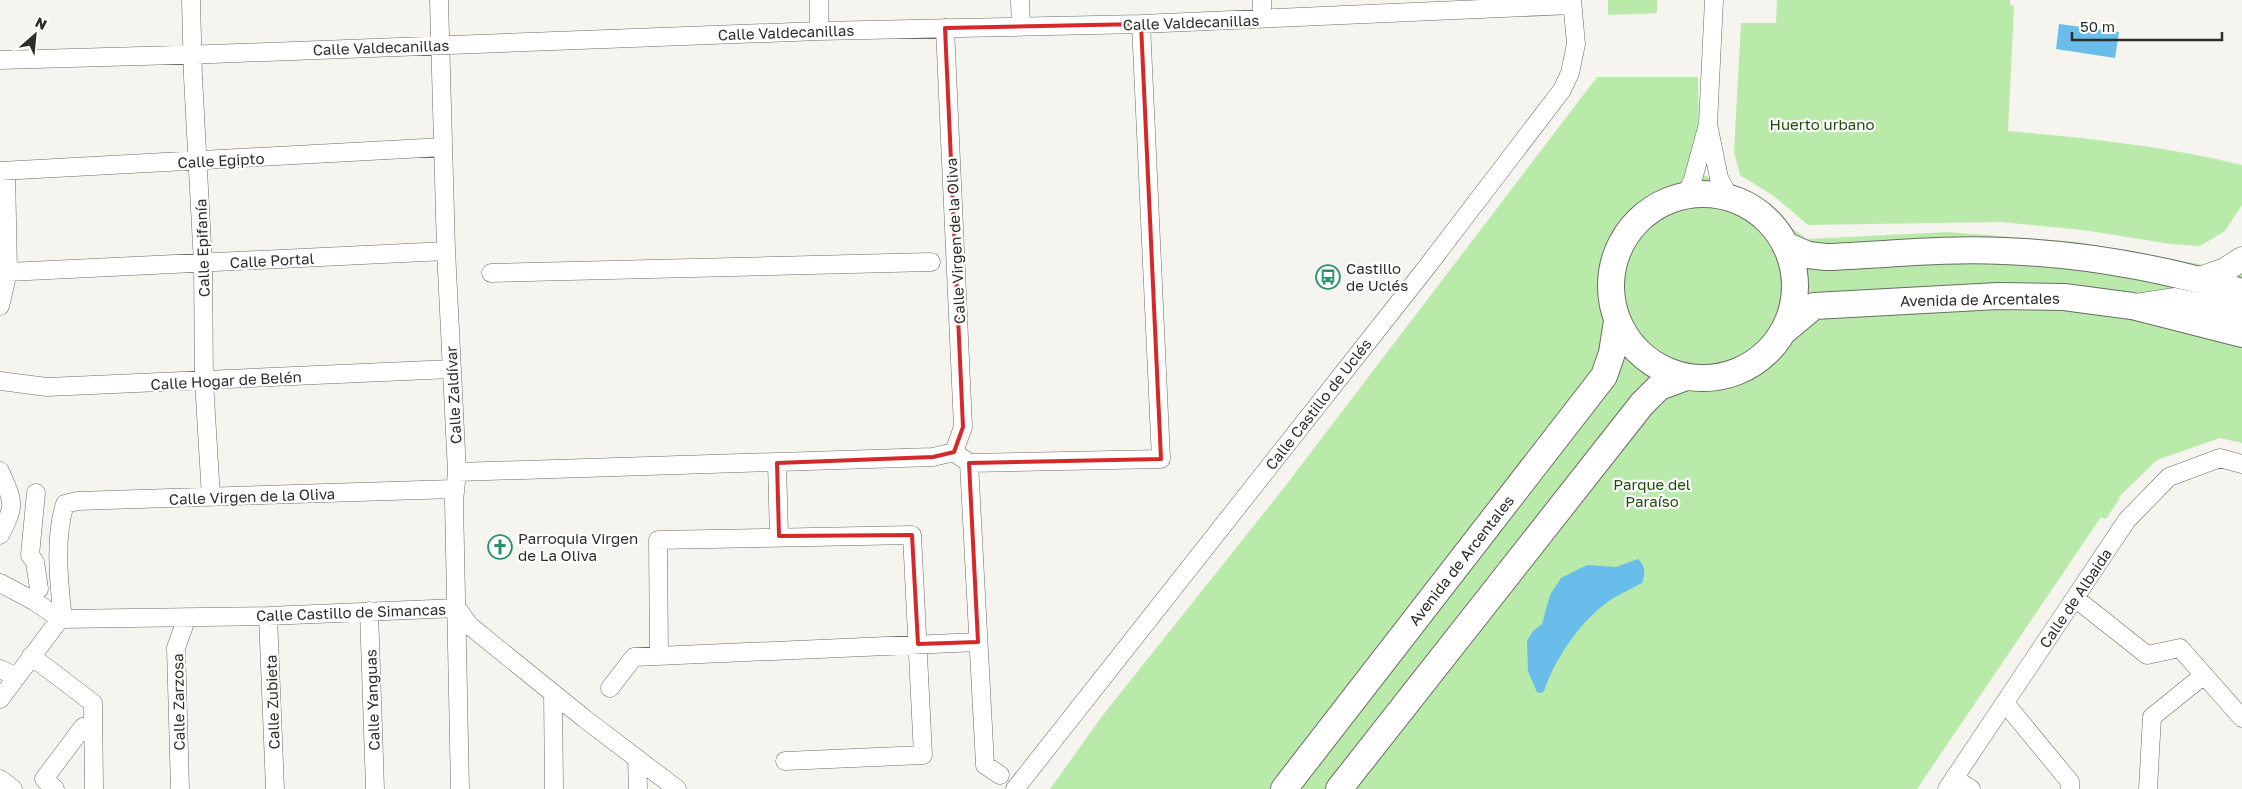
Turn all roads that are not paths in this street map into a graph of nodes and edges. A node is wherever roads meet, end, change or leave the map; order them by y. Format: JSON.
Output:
{"nodes":[{"id":1,"x":191,"y":0,"type":"edge"},
{"id":2,"x":439,"y":0,"type":"edge"},
{"id":3,"x":819,"y":0,"type":"edge"},
{"id":4,"x":1020,"y":0,"type":"edge"},
{"id":5,"x":1262,"y":0,"type":"edge"},
{"id":6,"x":1714,"y":0,"type":"edge"},
{"id":7,"x":1572,"y":3,"type":"edge"},
{"id":8,"x":1262,"y":19,"type":"junction"},
{"id":9,"x":1141,"y":24,"type":"junction"},
{"id":10,"x":1021,"y":27,"type":"junction"},
{"id":11,"x":945,"y":28,"type":"junction"},
{"id":12,"x":819,"y":31,"type":"junction"},
{"id":13,"x":441,"y":44,"type":"junction"},
{"id":14,"x":192,"y":54,"type":"junction"},
{"id":15,"x":0,"y":60,"type":"edge"},
{"id":16,"x":1708,"y":124,"type":"junction"},
{"id":17,"x":443,"y":147,"type":"junction"},
{"id":18,"x":198,"y":161,"type":"junction"},
{"id":19,"x":3,"y":171,"type":"edge"},
{"id":20,"x":1686,"y":195,"type":"junction"},
{"id":21,"x":1729,"y":197,"type":"junction"},
{"id":22,"x":1786,"y":245,"type":"junction"},
{"id":23,"x":446,"y":251,"type":"junction"},
{"id":24,"x":2242,"y":258,"type":"edge"},
{"id":25,"x":931,"y":262,"type":"dead end"},
{"id":26,"x":203,"y":264,"type":"junction"},
{"id":27,"x":8,"y":272,"type":"junction"},
{"id":28,"x":491,"y":273,"type":"dead end"},
{"id":29,"x":2199,"y":279,"type":"junction"},
{"id":30,"x":2242,"y":292,"type":"edge"},
{"id":31,"x":0,"y":306,"type":"edge"},
{"id":32,"x":2132,"y":306,"type":"junction"},
{"id":33,"x":2242,"y":310,"type":"edge"},
{"id":34,"x":1617,"y":320,"type":"junction"},
{"id":35,"x":1783,"y":332,"type":"junction"},
{"id":36,"x":2242,"y":334,"type":"edge"},
{"id":37,"x":452,"y":369,"type":"junction"},
{"id":38,"x":1686,"y":377,"type":"junction"},
{"id":39,"x":0,"y":381,"type":"edge"},
{"id":40,"x":204,"y":381,"type":"junction"},
{"id":41,"x":954,"y":452,"type":"junction"},
{"id":42,"x":777,"y":463,"type":"junction"},
{"id":43,"x":969,"y":464,"type":"junction"},
{"id":44,"x":2242,"y":464,"type":"edge"},
{"id":45,"x":0,"y":472,"type":"edge"},
{"id":46,"x":456,"y":481,"type":"junction"},
{"id":47,"x":36,"y":492,"type":"dead end"},
{"id":48,"x":211,"y":497,"type":"junction"},
{"id":49,"x":0,"y":535,"type":"edge"},
{"id":50,"x":779,"y":536,"type":"junction"},
{"id":51,"x":0,"y":583,"type":"edge"},
{"id":52,"x":39,"y":589,"type":"dead end"},
{"id":53,"x":2075,"y":598,"type":"junction"},
{"id":54,"x":457,"y":608,"type":"junction"},
{"id":55,"x":369,"y":611,"type":"junction"},
{"id":56,"x":268,"y":616,"type":"junction"},
{"id":57,"x":187,"y":617,"type":"junction"},
{"id":58,"x":61,"y":619,"type":"junction"},
{"id":59,"x":978,"y":642,"type":"junction"},
{"id":60,"x":918,"y":644,"type":"junction"},
{"id":61,"x":31,"y":656,"type":"junction"},
{"id":62,"x":659,"y":656,"type":"junction"},
{"id":63,"x":0,"y":669,"type":"edge"},
{"id":64,"x":2204,"y":675,"type":"junction"},
{"id":65,"x":17,"y":678,"type":"junction"},
{"id":66,"x":610,"y":688,"type":"dead end"},
{"id":67,"x":553,"y":693,"type":"junction"},
{"id":68,"x":0,"y":699,"type":"edge"},
{"id":69,"x":2005,"y":703,"type":"junction"},
{"id":70,"x":2242,"y":718,"type":"edge"},
{"id":71,"x":83,"y":727,"type":"dead end"},
{"id":72,"x":637,"y":759,"type":"junction"},
{"id":73,"x":785,"y":761,"type":"dead end"},
{"id":74,"x":1000,"y":776,"type":"dead end"},
{"id":75,"x":0,"y":779,"type":"edge"},
{"id":76,"x":1950,"y":784,"type":"edge"},
{"id":77,"x":13,"y":789,"type":"edge"},
{"id":78,"x":55,"y":789,"type":"edge"},
{"id":79,"x":94,"y":789,"type":"edge"},
{"id":80,"x":180,"y":789,"type":"edge"},
{"id":81,"x":275,"y":789,"type":"edge"},
{"id":82,"x":375,"y":789,"type":"edge"},
{"id":83,"x":460,"y":789,"type":"edge"},
{"id":84,"x":554,"y":789,"type":"edge"},
{"id":85,"x":638,"y":789,"type":"edge"},
{"id":86,"x":677,"y":789,"type":"edge"},
{"id":87,"x":1015,"y":789,"type":"edge"},
{"id":88,"x":1284,"y":789,"type":"edge"},
{"id":89,"x":1339,"y":789,"type":"edge"},
{"id":90,"x":1972,"y":789,"type":"edge"},
{"id":91,"x":2070,"y":789,"type":"edge"},
{"id":92,"x":2148,"y":789,"type":"edge"}],
"edges":[{"from":1,"to":14,"type":"street","name":"Calle Epifanía"},
{"from":2,"to":13,"type":"street","name":"Calle Zaldívar"},
{"from":3,"to":12,"type":"street"},
{"from":4,"to":10,"type":"street"},
{"from":5,"to":8,"type":"street"},
{"from":6,"to":16,"type":"street"},
{"from":7,"to":8,"type":"street","name":"Calle Valdecanillas"},
{"from":7,"to":87,"type":"street","name":"Calle Castillo de Uclés"},
{"from":8,"to":9,"type":"street","name":"Calle Valdecanillas"},
{"from":9,"to":10,"type":"street","name":"Calle Valdecanillas"},
{"from":9,"to":43,"type":"street"},
{"from":10,"to":11,"type":"street","name":"Calle Valdecanillas"},
{"from":11,"to":12,"type":"street","name":"Calle Valdecanillas"},
{"from":11,"to":41,"type":"street","name":"Calle Virgen de la Oliva"},
{"from":12,"to":13,"type":"street","name":"Calle Valdecanillas"},
{"from":13,"to":14,"type":"street","name":"Calle Valdecanillas"},
{"from":13,"to":17,"type":"street","name":"Calle Zaldívar"},
{"from":14,"to":15,"type":"street","name":"Calle Valdecanillas"},
{"from":14,"to":18,"type":"street","name":"Calle Epifanía"},
{"from":16,"to":20,"type":"street"},
{"from":16,"to":21,"type":"street"},
{"from":17,"to":18,"type":"street","name":"Calle Egipto"},
{"from":17,"to":23,"type":"street","name":"Calle Zaldívar"},
{"from":18,"to":19,"type":"street","name":"Calle Egipto"},
{"from":18,"to":26,"type":"street","name":"Calle Epifanía"},
{"from":19,"to":27,"type":"street"},
{"from":20,"to":21,"type":"main road"},
{"from":20,"to":34,"type":"main road"},
{"from":21,"to":22,"type":"main road"},
{"from":22,"to":29,"type":"main road"},
{"from":22,"to":35,"type":"main road"},
{"from":23,"to":26,"type":"street","name":"Calle Portal"},
{"from":23,"to":37,"type":"street","name":"Calle Zaldívar"},
{"from":24,"to":29,"type":"main road"},
{"from":25,"to":28,"type":"street"},
{"from":26,"to":27,"type":"street","name":"Calle Portal"},
{"from":26,"to":40,"type":"street","name":"Calle Epifanía"},
{"from":27,"to":31,"type":"street"},
{"from":29,"to":30,"type":"main road"},
{"from":32,"to":33,"type":"main road"},
{"from":32,"to":35,"type":"main road","name":"Avenida de Arcentales"},
{"from":32,"to":36,"type":"main road","name":"Avenida de Arcentales"},
{"from":34,"to":38,"type":"main road"},
{"from":34,"to":88,"type":"main road","name":"Avenida de Arcentales"},
{"from":35,"to":38,"type":"main road"},
{"from":37,"to":40,"type":"street","name":"Calle Hogar de Belén"},
{"from":37,"to":46,"type":"street","name":"Calle Zaldívar"},
{"from":38,"to":89,"type":"main road"},
{"from":39,"to":40,"type":"street","name":"Calle Hogar de Belén"},
{"from":40,"to":48,"type":"street","name":"Calle Epifanía"},
{"from":41,"to":42,"type":"street","name":"Calle Virgen de la Oliva"},
{"from":41,"to":43,"type":"street"},
{"from":42,"to":46,"type":"street","name":"Calle Virgen de la Oliva"},
{"from":42,"to":50,"type":"street"},
{"from":43,"to":59,"type":"street"},
{"from":44,"to":53,"type":"street","name":"Calle de Albaida"},
{"from":45,"to":49,"type":"street"},
{"from":46,"to":48,"type":"street","name":"Calle Virgen de la Oliva"},
{"from":46,"to":54,"type":"street","name":"Calle Zaldívar"},
{"from":47,"to":52,"type":"street"},
{"from":48,"to":58,"type":"street","name":"Calle Virgen de la Oliva"},
{"from":50,"to":60,"type":"street"},
{"from":50,"to":62,"type":"street"},
{"from":51,"to":58,"type":"street"},
{"from":53,"to":64,"type":"street"},
{"from":53,"to":69,"type":"street","name":"Calle de Albaida"},
{"from":54,"to":55,"type":"street","name":"Calle Castillo de Simancas"},
{"from":54,"to":67,"type":"street","name":"Calle Castillo de Simancas"},
{"from":54,"to":83,"type":"street","name":"Calle Zaldívar"},
{"from":55,"to":56,"type":"street","name":"Calle Castillo de Simancas"},
{"from":55,"to":82,"type":"street","name":"Calle Yanguas"},
{"from":56,"to":57,"type":"street","name":"Calle Castillo de Simancas"},
{"from":56,"to":81,"type":"street","name":"Calle Zubieta"},
{"from":57,"to":58,"type":"street","name":"Calle Castillo de Simancas"},
{"from":57,"to":80,"type":"street","name":"Calle Zarzosa"},
{"from":58,"to":61,"type":"street"},
{"from":59,"to":60,"type":"street"},
{"from":59,"to":74,"type":"street"},
{"from":60,"to":62,"type":"street"},
{"from":60,"to":73,"type":"street"},
{"from":61,"to":65,"type":"street"},
{"from":61,"to":79,"type":"street"},
{"from":62,"to":66,"type":"street"},
{"from":63,"to":65,"type":"street"},
{"from":64,"to":70,"type":"street"},
{"from":64,"to":92,"type":"street"},
{"from":65,"to":68,"type":"street"},
{"from":67,"to":72,"type":"street","name":"Calle Castillo de Simancas"},
{"from":67,"to":84,"type":"street"},
{"from":69,"to":76,"type":"street","name":"Calle de Albaida"},
{"from":69,"to":91,"type":"street"},
{"from":71,"to":78,"type":"street"},
{"from":72,"to":85,"type":"street"},
{"from":72,"to":86,"type":"street","name":"Calle Castillo de Simancas"},
{"from":75,"to":77,"type":"street"},
{"from":76,"to":90,"type":"street"}]}
